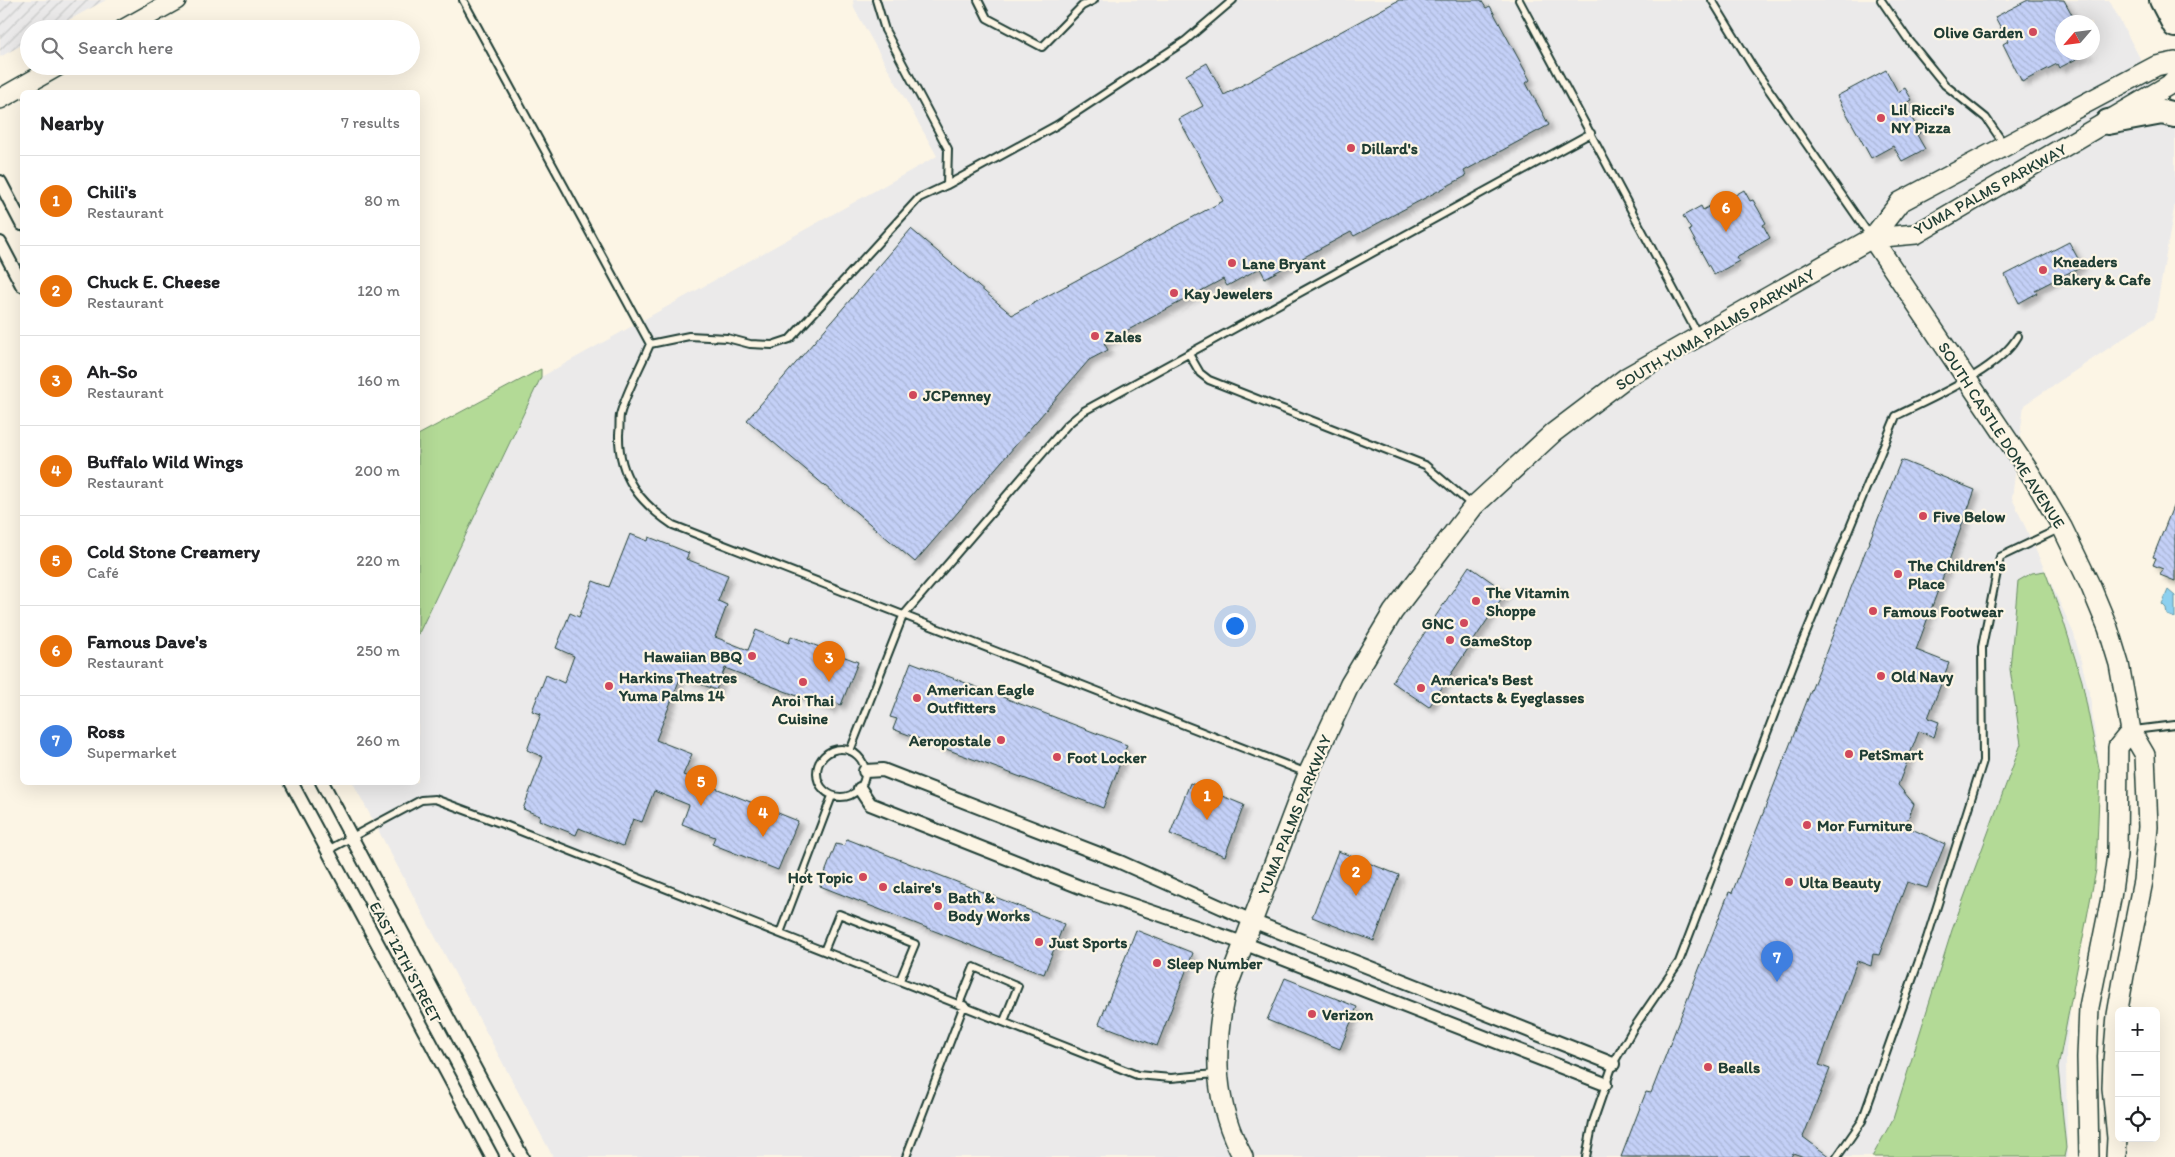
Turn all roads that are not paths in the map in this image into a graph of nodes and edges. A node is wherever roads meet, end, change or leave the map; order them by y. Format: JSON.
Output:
{"nodes":[{"id":1,"x":176,"y":0,"type":"edge"},
{"id":2,"x":463,"y":0,"type":"edge"},
{"id":3,"x":876,"y":0,"type":"edge"},
{"id":4,"x":978,"y":0,"type":"edge"},
{"id":5,"x":1094,"y":0,"type":"edge"},
{"id":6,"x":1233,"y":0,"type":"edge"},
{"id":7,"x":1519,"y":0,"type":"edge"},
{"id":8,"x":1712,"y":0,"type":"edge"},
{"id":9,"x":1881,"y":0,"type":"edge"},
{"id":10,"x":2162,"y":0,"type":"edge"},
{"id":11,"x":140,"y":20,"type":"edge"},
{"id":12,"x":2175,"y":25,"type":"edge"},
{"id":13,"x":2175,"y":62,"type":"edge"},
{"id":14,"x":42,"y":75,"type":"edge"},
{"id":15,"x":2175,"y":79,"type":"edge"},
{"id":16,"x":0,"y":99,"type":"edge"},
{"id":17,"x":2175,"y":115,"type":"edge"},
{"id":18,"x":2108,"y":122,"type":"junction"},
{"id":19,"x":1591,"y":133,"type":"junction"},
{"id":20,"x":2006,"y":147,"type":"junction"},
{"id":21,"x":0,"y":182,"type":"edge"},
{"id":22,"x":948,"y":185,"type":"junction"},
{"id":23,"x":20,"y":220,"type":"edge"},
{"id":24,"x":1872,"y":238,"type":"junction"},
{"id":25,"x":0,"y":243,"type":"edge"},
{"id":26,"x":20,"y":281,"type":"edge"},
{"id":27,"x":1699,"y":336,"type":"junction"},
{"id":28,"x":2018,"y":336,"type":"dead end"},
{"id":29,"x":650,"y":344,"type":"junction"},
{"id":30,"x":1189,"y":354,"type":"junction"},
{"id":31,"x":1967,"y":380,"type":"junction"},
{"id":32,"x":1474,"y":506,"type":"junction"},
{"id":33,"x":2062,"y":527,"type":"junction"},
{"id":34,"x":903,"y":616,"type":"junction"},
{"id":35,"x":2175,"y":725,"type":"edge"},
{"id":36,"x":2131,"y":731,"type":"junction"},
{"id":37,"x":850,"y":751,"type":"junction"},
{"id":38,"x":865,"y":771,"type":"junction"},
{"id":39,"x":1308,"y":774,"type":"junction"},
{"id":40,"x":293,"y":785,"type":"edge"},
{"id":41,"x":324,"y":785,"type":"edge"},
{"id":42,"x":860,"y":789,"type":"junction"},
{"id":43,"x":832,"y":796,"type":"junction"},
{"id":44,"x":352,"y":837,"type":"junction"},
{"id":45,"x":328,"y":850,"type":"junction"},
{"id":46,"x":1252,"y":920,"type":"junction"},
{"id":47,"x":780,"y":933,"type":"junction"},
{"id":48,"x":1242,"y":943,"type":"junction"},
{"id":49,"x":824,"y":950,"type":"junction"},
{"id":50,"x":900,"y":980,"type":"junction"},
{"id":51,"x":961,"y":1004,"type":"junction"},
{"id":52,"x":1004,"y":1021,"type":"junction"},
{"id":53,"x":1613,"y":1064,"type":"junction"},
{"id":54,"x":1217,"y":1074,"type":"junction"},
{"id":55,"x":1605,"y":1084,"type":"junction"},
{"id":56,"x":492,"y":1157,"type":"edge"},
{"id":57,"x":522,"y":1157,"type":"edge"},
{"id":58,"x":906,"y":1157,"type":"edge"},
{"id":59,"x":1243,"y":1157,"type":"edge"},
{"id":60,"x":1586,"y":1157,"type":"edge"},
{"id":61,"x":1837,"y":1157,"type":"edge"},
{"id":62,"x":2089,"y":1157,"type":"edge"},
{"id":63,"x":2116,"y":1157,"type":"edge"}],
"edges":[{"from":1,"to":11,"type":"street"},
{"from":2,"to":29,"type":"lane"},
{"from":3,"to":22,"type":"lane"},
{"from":4,"to":5,"type":"lane"},
{"from":6,"to":22,"type":"lane"},
{"from":7,"to":19,"type":"lane"},
{"from":8,"to":24,"type":"lane"},
{"from":9,"to":20,"type":"lane"},
{"from":10,"to":12,"type":"highway"},
{"from":13,"to":20,"type":"street","name":"YUMA PALMS PARKWAY"},
{"from":14,"to":16,"type":"street"},
{"from":15,"to":18,"type":"street","name":"YUMA PALMS PARKWAY"},
{"from":17,"to":18,"type":"highway"},
{"from":18,"to":24,"type":"street","name":"YUMA PALMS PARKWAY"},
{"from":19,"to":27,"type":"lane"},
{"from":19,"to":30,"type":"lane"},
{"from":20,"to":24,"type":"street","name":"YUMA PALMS PARKWAY"},
{"from":21,"to":23,"type":"street"},
{"from":22,"to":29,"type":"lane"},
{"from":24,"to":27,"type":"street","name":"SOUTH YUMA PALMS PARKWAY"},
{"from":24,"to":31,"type":"street","name":"SOUTH CASTLE DOME AVENUE"},
{"from":25,"to":26,"type":"street"},
{"from":27,"to":32,"type":"street","name":"SOUTH YUMA PALMS PARKWAY"},
{"from":28,"to":31,"type":"lane"},
{"from":29,"to":34,"type":"lane"},
{"from":30,"to":32,"type":"lane"},
{"from":30,"to":34,"type":"lane"},
{"from":31,"to":33,"type":"street","name":"SOUTH CASTLE DOME AVENUE"},
{"from":31,"to":53,"type":"lane"},
{"from":32,"to":39,"type":"street","name":"YUMA PALMS PARKWAY"},
{"from":33,"to":36,"type":"street","name":"SOUTH CASTLE DOME AVENUE"},
{"from":33,"to":61,"type":"lane"},
{"from":34,"to":37,"type":"lane"},
{"from":34,"to":39,"type":"lane"},
{"from":35,"to":36,"type":"lane"},
{"from":36,"to":62,"type":"street"},
{"from":36,"to":63,"type":"street","name":"SOUTH CASTLE DOME AVENUE"},
{"from":37,"to":38,"type":"lane"},
{"from":37,"to":43,"type":"lane"},
{"from":38,"to":42,"type":"lane"},
{"from":38,"to":46,"type":"street"},
{"from":39,"to":46,"type":"street","name":"YUMA PALMS PARKWAY"},
{"from":40,"to":45,"type":"street","name":"EAST 12TH STREET"},
{"from":41,"to":44,"type":"street","name":"EAST 12TH STREET"},
{"from":42,"to":43,"type":"lane"},
{"from":42,"to":48,"type":"street"},
{"from":43,"to":47,"type":"lane"},
{"from":44,"to":45,"type":"lane"},
{"from":44,"to":47,"type":"lane"},
{"from":44,"to":57,"type":"street","name":"EAST 12TH STREET"},
{"from":45,"to":56,"type":"street","name":"EAST 12TH STREET"},
{"from":46,"to":48,"type":"street","name":"YUMA PALMS PARKWAY"},
{"from":46,"to":53,"type":"street"},
{"from":47,"to":49,"type":"lane"},
{"from":48,"to":54,"type":"street","name":"YUMA PALMS PARKWAY"},
{"from":48,"to":55,"type":"street"},
{"from":49,"to":50,"type":"lane"},
{"from":49,"to":50,"type":"lane"},
{"from":50,"to":51,"type":"lane"},
{"from":51,"to":52,"type":"lane"},
{"from":51,"to":52,"type":"lane"},
{"from":51,"to":58,"type":"lane"},
{"from":52,"to":54,"type":"lane"},
{"from":53,"to":55,"type":"lane"},
{"from":54,"to":59,"type":"street","name":"YUMA PALMS PARKWAY"},
{"from":55,"to":60,"type":"lane"}]}
